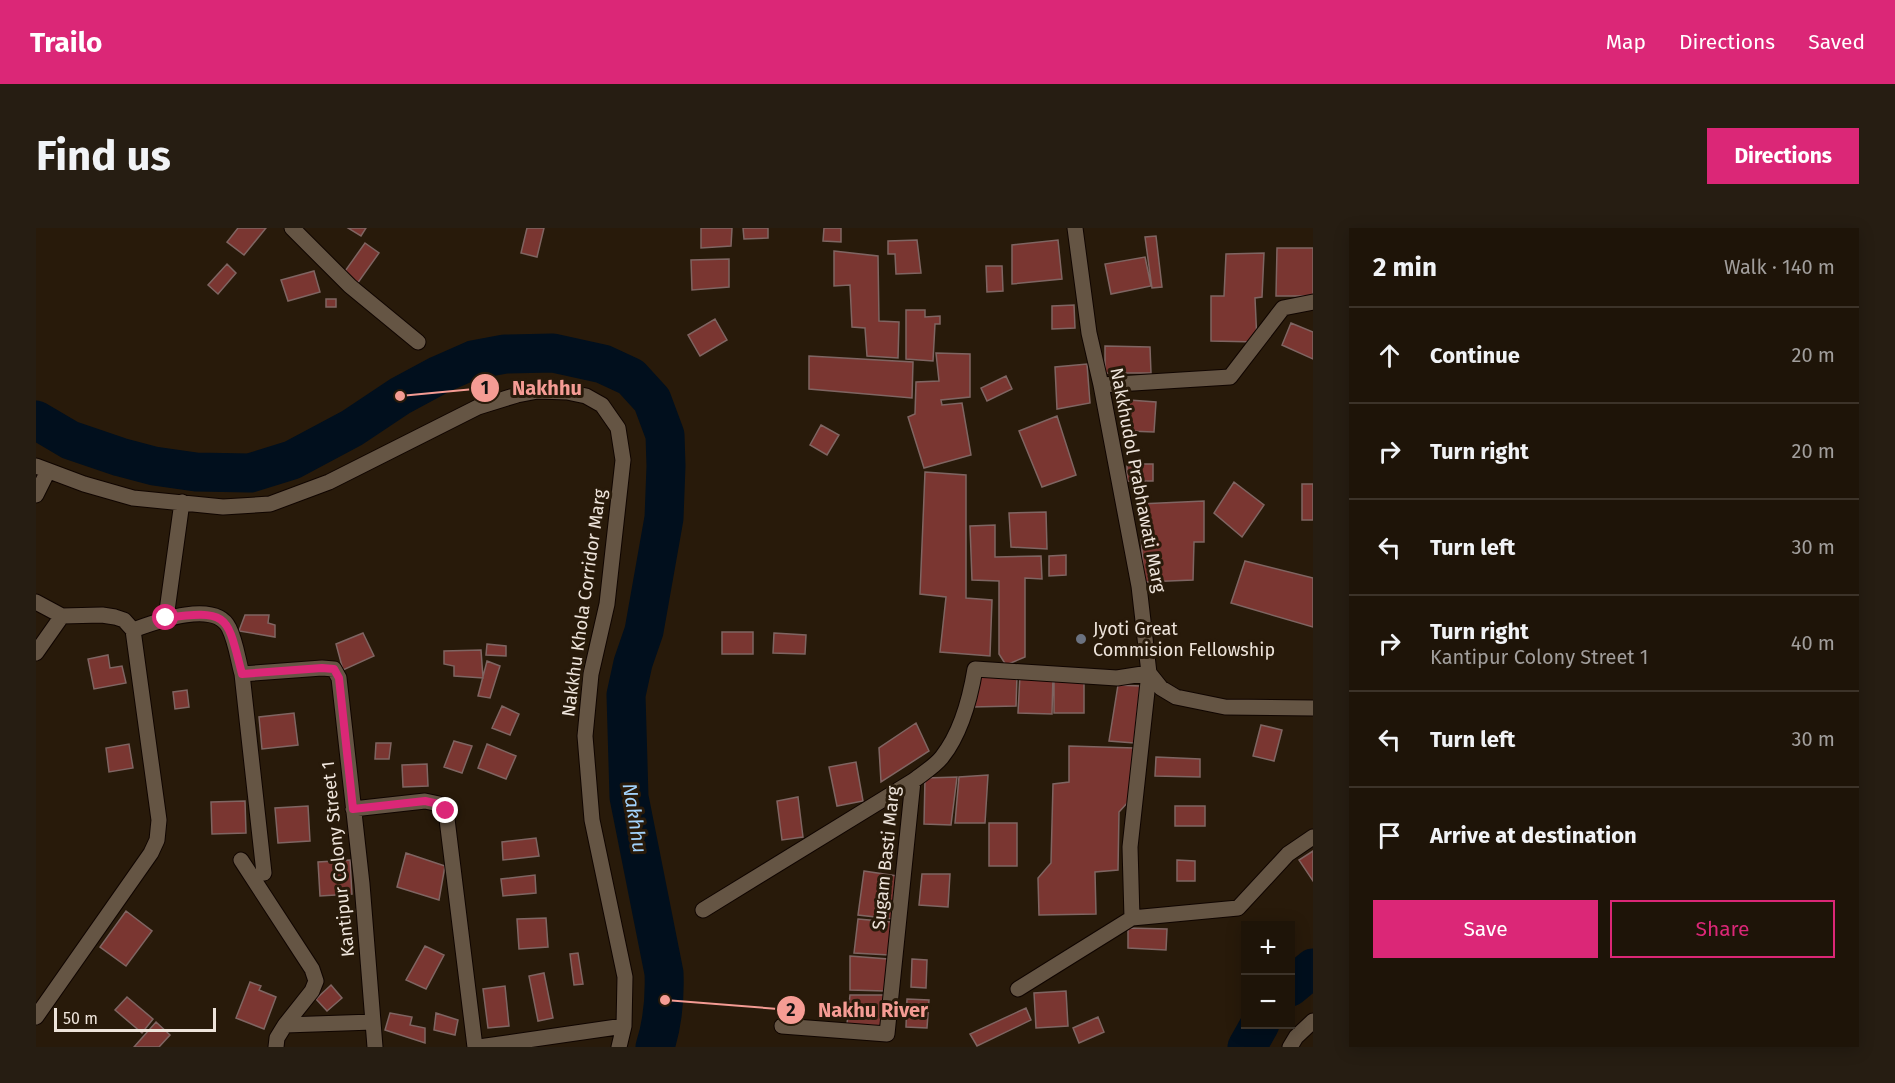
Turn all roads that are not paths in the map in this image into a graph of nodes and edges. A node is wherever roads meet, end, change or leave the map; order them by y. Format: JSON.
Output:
{"nodes":[{"id":1,"x":292,"y":228,"type":"edge"},
{"id":2,"x":1075,"y":228,"type":"edge"},
{"id":3,"x":1313,"y":302,"type":"edge"},
{"id":4,"x":418,"y":342,"type":"dead end"},
{"id":5,"x":1101,"y":385,"type":"junction"},
{"id":6,"x":42,"y":468,"type":"edge"},
{"id":7,"x":36,"y":495,"type":"edge"},
{"id":8,"x":182,"y":502,"type":"junction"},
{"id":9,"x":36,"y":602,"type":"edge"},
{"id":10,"x":62,"y":616,"type":"junction"},
{"id":11,"x":166,"y":618,"type":"junction"},
{"id":12,"x":132,"y":630,"type":"junction"},
{"id":13,"x":36,"y":652,"type":"edge"},
{"id":14,"x":1149,"y":673,"type":"junction"},
{"id":15,"x":242,"y":674,"type":"junction"},
{"id":16,"x":1313,"y":708,"type":"edge"},
{"id":17,"x":913,"y":781,"type":"junction"},
{"id":18,"x":353,"y":809,"type":"junction"},
{"id":19,"x":1313,"y":837,"type":"edge"},
{"id":20,"x":241,"y":860,"type":"dead end"},
{"id":21,"x":264,"y":873,"type":"dead end"},
{"id":22,"x":703,"y":910,"type":"dead end"},
{"id":23,"x":1132,"y":918,"type":"junction"},
{"id":24,"x":1018,"y":989,"type":"dead end"},
{"id":25,"x":36,"y":1017,"type":"edge"},
{"id":26,"x":1313,"y":1021,"type":"edge"},
{"id":27,"x":374,"y":1022,"type":"junction"},
{"id":28,"x":285,"y":1025,"type":"junction"},
{"id":29,"x":624,"y":1026,"type":"junction"},
{"id":30,"x":782,"y":1026,"type":"dead end"},
{"id":31,"x":276,"y":1047,"type":"edge"},
{"id":32,"x":375,"y":1047,"type":"edge"},
{"id":33,"x":477,"y":1047,"type":"edge"},
{"id":34,"x":619,"y":1047,"type":"edge"},
{"id":35,"x":1290,"y":1047,"type":"edge"}],
"edges":[{"from":1,"to":4,"type":"street"},
{"from":2,"to":5,"type":"street","name":"Nakkhudol Prabhawati Marg"},
{"from":3,"to":5,"type":"street"},
{"from":5,"to":14,"type":"street","name":"Nakkhudol Prabhawati Marg"},
{"from":6,"to":7,"type":"street"},
{"from":6,"to":8,"type":"street","name":"Nakkhu Khola Corridor Marg"},
{"from":8,"to":11,"type":"street"},
{"from":8,"to":29,"type":"street","name":"Nakkhu Khola Corridor Marg"},
{"from":9,"to":10,"type":"street"},
{"from":10,"to":12,"type":"street"},
{"from":10,"to":13,"type":"street"},
{"from":11,"to":12,"type":"street"},
{"from":11,"to":15,"type":"street"},
{"from":12,"to":25,"type":"street"},
{"from":14,"to":16,"type":"street"},
{"from":14,"to":17,"type":"street","name":"Sugam Basti Marg"},
{"from":14,"to":23,"type":"street","name":"Nakkhudol Prabhawati Marg"},
{"from":15,"to":18,"type":"street","name":"Kantipur Colony Street 1"},
{"from":15,"to":21,"type":"street"},
{"from":17,"to":22,"type":"street"},
{"from":17,"to":30,"type":"street","name":"Sugam Basti Marg"},
{"from":18,"to":27,"type":"street","name":"Kantipur Colony Street 1"},
{"from":18,"to":33,"type":"street"},
{"from":19,"to":23,"type":"street"},
{"from":20,"to":28,"type":"street"},
{"from":23,"to":24,"type":"street"},
{"from":26,"to":35,"type":"street"},
{"from":27,"to":28,"type":"street"},
{"from":27,"to":32,"type":"street","name":"Kantipur Colony Street 1"},
{"from":28,"to":31,"type":"street"},
{"from":29,"to":33,"type":"street"},
{"from":29,"to":34,"type":"street","name":"Nakkhu Khola Corridor Marg"}]}
